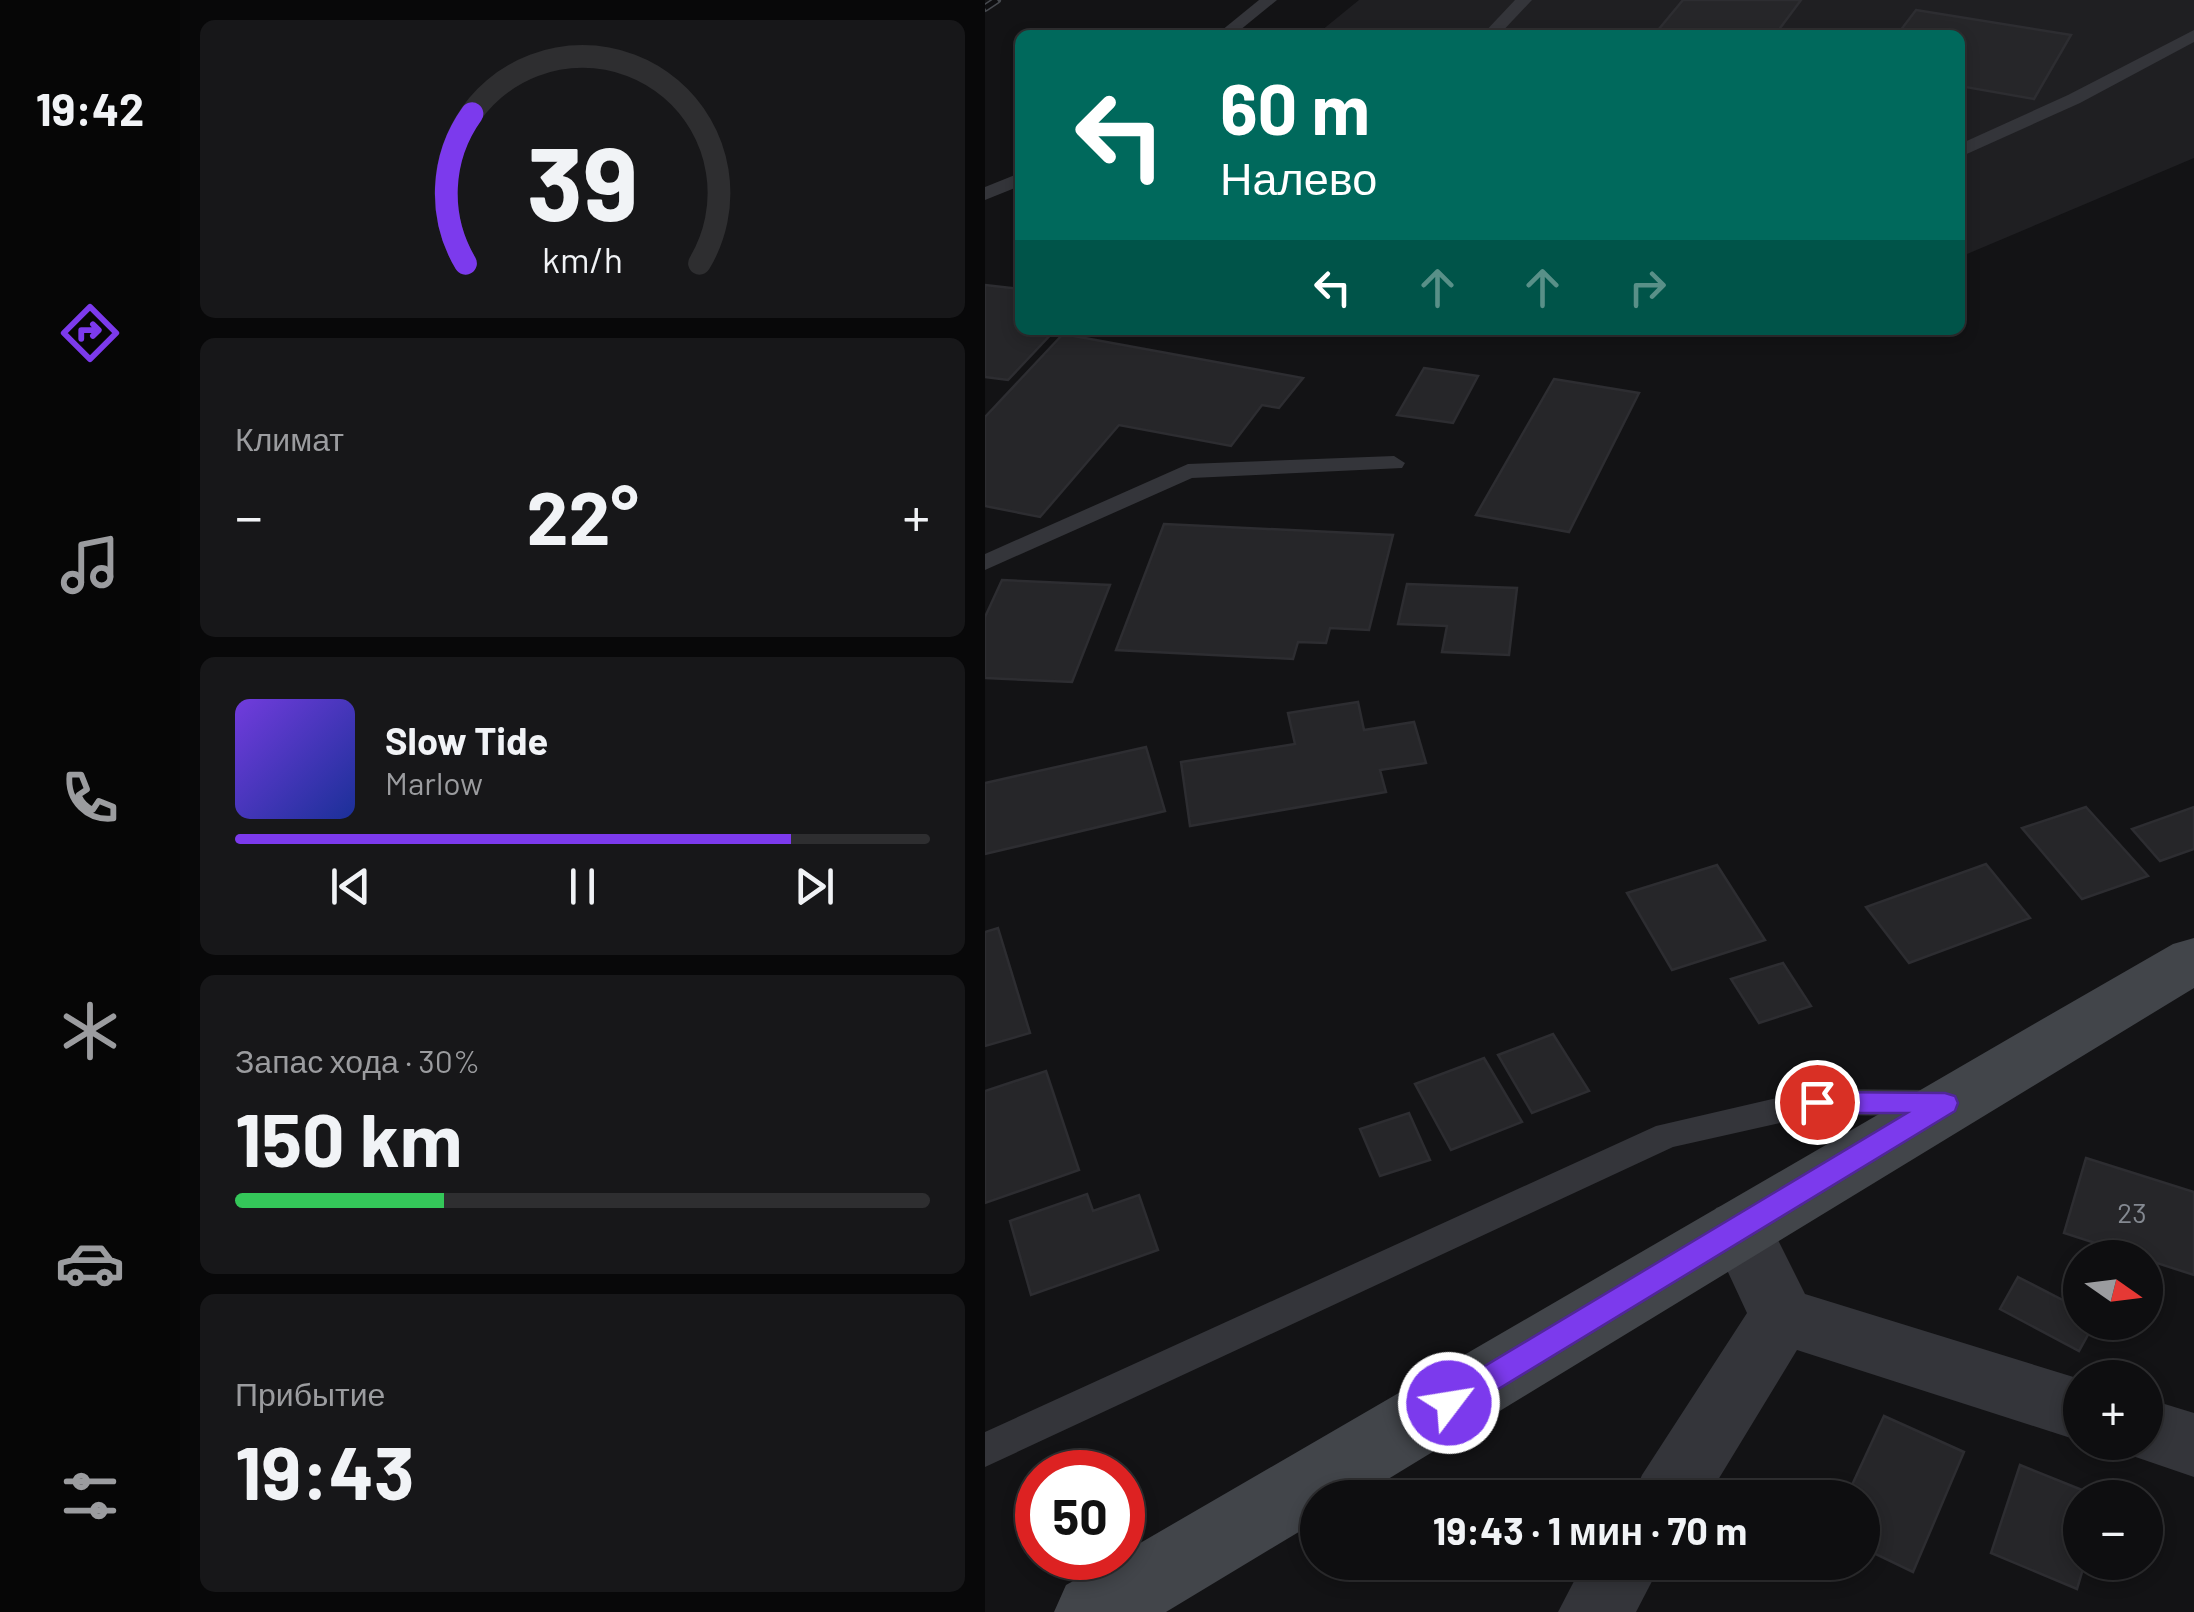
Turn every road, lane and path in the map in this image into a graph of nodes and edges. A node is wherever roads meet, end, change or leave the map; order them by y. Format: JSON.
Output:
{"nodes":[{"id":1,"x":1269,"y":0,"type":"edge"},
{"id":2,"x":1525,"y":0,"type":"edge"},
{"id":3,"x":1230,"y":30,"type":"edge"},
{"id":4,"x":1494,"y":30,"type":"edge"},
{"id":5,"x":2194,"y":36,"type":"edge"},
{"id":6,"x":1965,"y":149,"type":"edge"},
{"id":7,"x":1015,"y":181,"type":"edge"},
{"id":8,"x":985,"y":194,"type":"edge"},
{"id":9,"x":1394,"y":463,"type":"dead end"},
{"id":10,"x":985,"y":563,"type":"edge"},
{"id":11,"x":2194,"y":960,"type":"edge"},
{"id":12,"x":1945,"y":1103,"type":"junction"},
{"id":13,"x":1739,"y":1227,"type":"junction"},
{"id":14,"x":1782,"y":1316,"type":"junction"},
{"id":15,"x":2063,"y":1405,"type":"edge"},
{"id":16,"x":2163,"y":1436,"type":"edge"},
{"id":17,"x":2194,"y":1446,"type":"edge"},
{"id":18,"x":985,"y":1450,"type":"edge"},
{"id":19,"x":1678,"y":1480,"type":"edge"},
{"id":20,"x":1615,"y":1580,"type":"edge"},
{"id":21,"x":1093,"y":1612,"type":"edge"},
{"id":22,"x":1595,"y":1612,"type":"edge"}],
"edges":[{"from":1,"to":3,"type":"lane"},
{"from":2,"to":4,"type":"lane"},
{"from":5,"to":6,"type":"lane"},
{"from":7,"to":8,"type":"lane"},
{"from":9,"to":10,"type":"lane"},
{"from":11,"to":12,"type":"main road"},
{"from":12,"to":13,"type":"main road"},
{"from":12,"to":18,"type":"lane"},
{"from":13,"to":14,"type":"street"},
{"from":13,"to":21,"type":"main road"},
{"from":14,"to":15,"type":"street"},
{"from":14,"to":19,"type":"street"},
{"from":16,"to":17,"type":"street"},
{"from":20,"to":22,"type":"street"}]}
